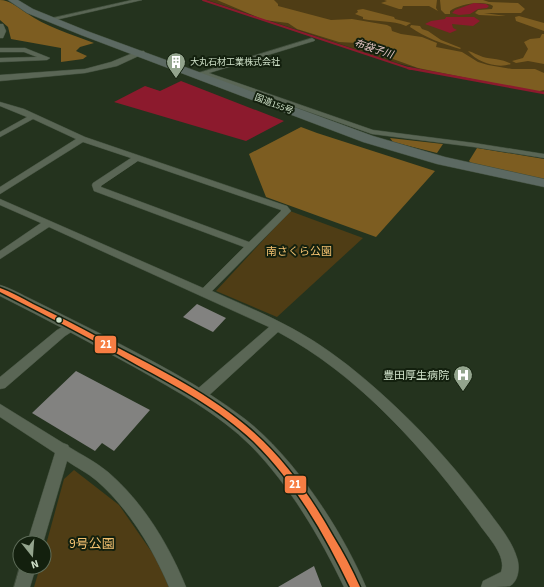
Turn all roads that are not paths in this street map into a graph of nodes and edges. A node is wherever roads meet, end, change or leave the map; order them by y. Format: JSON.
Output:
{"nodes":[{"id":1,"x":12,"y":0,"type":"edge"},
{"id":2,"x":139,"y":0,"type":"edge"},
{"id":3,"x":51,"y":19,"type":"junction"},
{"id":4,"x":0,"y":26,"type":"edge"},
{"id":5,"x":0,"y":36,"type":"edge"},
{"id":6,"x":312,"y":40,"type":"dead end"},
{"id":7,"x":0,"y":50,"type":"edge"},
{"id":8,"x":141,"y":53,"type":"junction"},
{"id":9,"x":0,"y":60,"type":"edge"},
{"id":10,"x":200,"y":74,"type":"junction"},
{"id":11,"x":0,"y":78,"type":"edge"},
{"id":12,"x":0,"y":104,"type":"edge"},
{"id":13,"x":32,"y":117,"type":"junction"},
{"id":14,"x":0,"y":135,"type":"edge"},
{"id":15,"x":82,"y":139,"type":"junction"},
{"id":16,"x":544,"y":156,"type":"edge"},
{"id":17,"x":137,"y":158,"type":"junction"},
{"id":18,"x":544,"y":183,"type":"edge"},
{"id":19,"x":0,"y":191,"type":"edge"},
{"id":20,"x":0,"y":202,"type":"edge"},
{"id":21,"x":48,"y":223,"type":"junction"},
{"id":22,"x":250,"y":246,"type":"junction"},
{"id":23,"x":0,"y":256,"type":"edge"},
{"id":24,"x":0,"y":290,"type":"edge"},
{"id":25,"x":204,"y":293,"type":"junction"},
{"id":26,"x":72,"y":326,"type":"junction"},
{"id":27,"x":277,"y":326,"type":"junction"},
{"id":28,"x":0,"y":384,"type":"edge"},
{"id":29,"x":200,"y":395,"type":"junction"},
{"id":30,"x":0,"y":410,"type":"edge"},
{"id":31,"x":63,"y":450,"type":"junction"},
{"id":32,"x":37,"y":535,"type":"edge"},
{"id":33,"x":26,"y":575,"type":"edge"},
{"id":34,"x":22,"y":587,"type":"edge"},
{"id":35,"x":178,"y":587,"type":"edge"},
{"id":36,"x":355,"y":587,"type":"edge"},
{"id":37,"x":489,"y":587,"type":"edge"}],
"edges":[{"from":1,"to":3,"type":"highway","name":"国道155号"},
{"from":2,"to":3,"type":"street"},
{"from":3,"to":8,"type":"highway","name":"国道155号"},
{"from":4,"to":5,"type":"street"},
{"from":6,"to":10,"type":"street"},
{"from":7,"to":9,"type":"street"},
{"from":8,"to":10,"type":"highway","name":"国道155号"},
{"from":8,"to":11,"type":"street"},
{"from":10,"to":16,"type":"street"},
{"from":10,"to":18,"type":"highway","name":"国道155号"},
{"from":12,"to":13,"type":"street"},
{"from":13,"to":14,"type":"street"},
{"from":13,"to":15,"type":"street"},
{"from":15,"to":17,"type":"street"},
{"from":15,"to":19,"type":"street"},
{"from":17,"to":22,"type":"street"},
{"from":17,"to":22,"type":"street"},
{"from":20,"to":21,"type":"street"},
{"from":21,"to":23,"type":"street"},
{"from":21,"to":25,"type":"street"},
{"from":22,"to":25,"type":"street"},
{"from":24,"to":26,"type":"street"},
{"from":25,"to":27,"type":"street"},
{"from":26,"to":28,"type":"street"},
{"from":26,"to":29,"type":"street"},
{"from":27,"to":29,"type":"street"},
{"from":27,"to":37,"type":"street"},
{"from":29,"to":36,"type":"street"},
{"from":30,"to":31,"type":"street"},
{"from":31,"to":32,"type":"street"},
{"from":31,"to":35,"type":"street"},
{"from":33,"to":34,"type":"street"}]}
